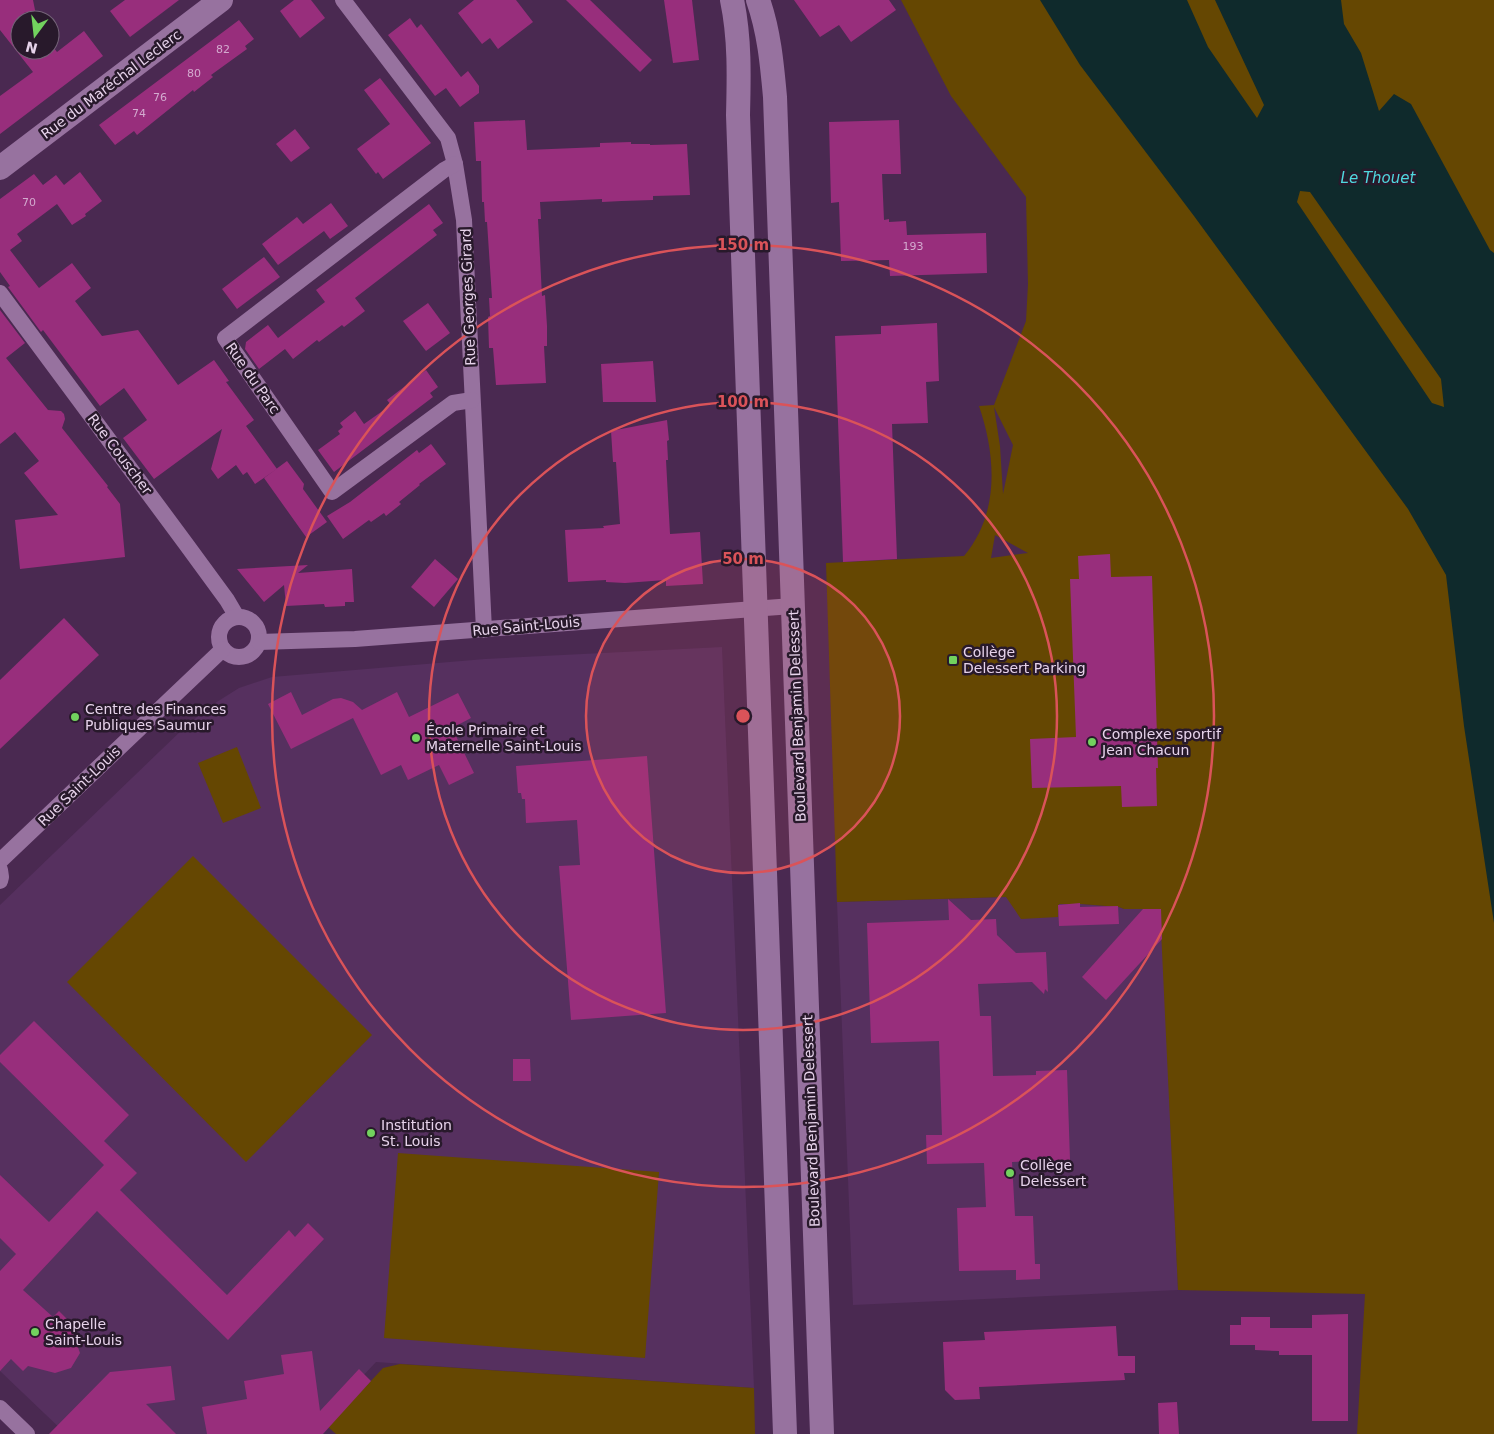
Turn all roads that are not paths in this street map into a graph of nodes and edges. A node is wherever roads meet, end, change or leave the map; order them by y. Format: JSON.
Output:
{"nodes":[{"id":1,"x":221,"y":0,"type":"edge"},
{"id":2,"x":343,"y":0,"type":"edge"},
{"id":3,"x":732,"y":0,"type":"edge"},
{"id":4,"x":758,"y":0,"type":"edge"},
{"id":5,"x":456,"y":164,"type":"junction"},
{"id":6,"x":0,"y":168,"type":"edge"},
{"id":7,"x":0,"y":293,"type":"edge"},
{"id":8,"x":472,"y":400,"type":"junction"},
{"id":9,"x":793,"y":606,"type":"junction"},
{"id":10,"x":755,"y":608,"type":"junction"},
{"id":11,"x":237,"y":618,"type":"junction"},
{"id":12,"x":484,"y":630,"type":"junction"},
{"id":13,"x":259,"y":642,"type":"junction"},
{"id":14,"x":223,"y":649,"type":"junction"},
{"id":15,"x":0,"y":861,"type":"edge"},
{"id":16,"x":0,"y":870,"type":"edge"},
{"id":17,"x":0,"y":881,"type":"edge"},
{"id":18,"x":0,"y":1408,"type":"edge"},
{"id":19,"x":27,"y":1434,"type":"edge"},
{"id":20,"x":785,"y":1434,"type":"edge"},
{"id":21,"x":822,"y":1434,"type":"edge"}],
"edges":[{"from":1,"to":6,"type":"main road","name":"Rue du Maréchal Leclerc"},
{"from":2,"to":5,"type":"street","name":"Rue Georges Girard"},
{"from":3,"to":10,"type":"main road"},
{"from":4,"to":9,"type":"main road","name":"Boulevard Benjamin Delessert"},
{"from":5,"to":8,"type":"street","name":"Rue Georges Girard"},
{"from":5,"to":8,"type":"street","name":"Rue du Parc"},
{"from":7,"to":11,"type":"street","name":"Rue Couscher"},
{"from":8,"to":12,"type":"street","name":"Rue Georges Girard"},
{"from":9,"to":10,"type":"street","name":"Rue Saint-Louis"},
{"from":9,"to":21,"type":"main road","name":"Boulevard Benjamin Delessert"},
{"from":10,"to":12,"type":"street","name":"Rue Saint-Louis"},
{"from":10,"to":20,"type":"main road"},
{"from":11,"to":13,"type":"street"},
{"from":11,"to":14,"type":"street"},
{"from":12,"to":13,"type":"street","name":"Rue Saint-Louis"},
{"from":13,"to":14,"type":"street"},
{"from":14,"to":15,"type":"street","name":"Rue Saint-Louis"},
{"from":16,"to":17,"type":"street"},
{"from":18,"to":19,"type":"street"}]}
